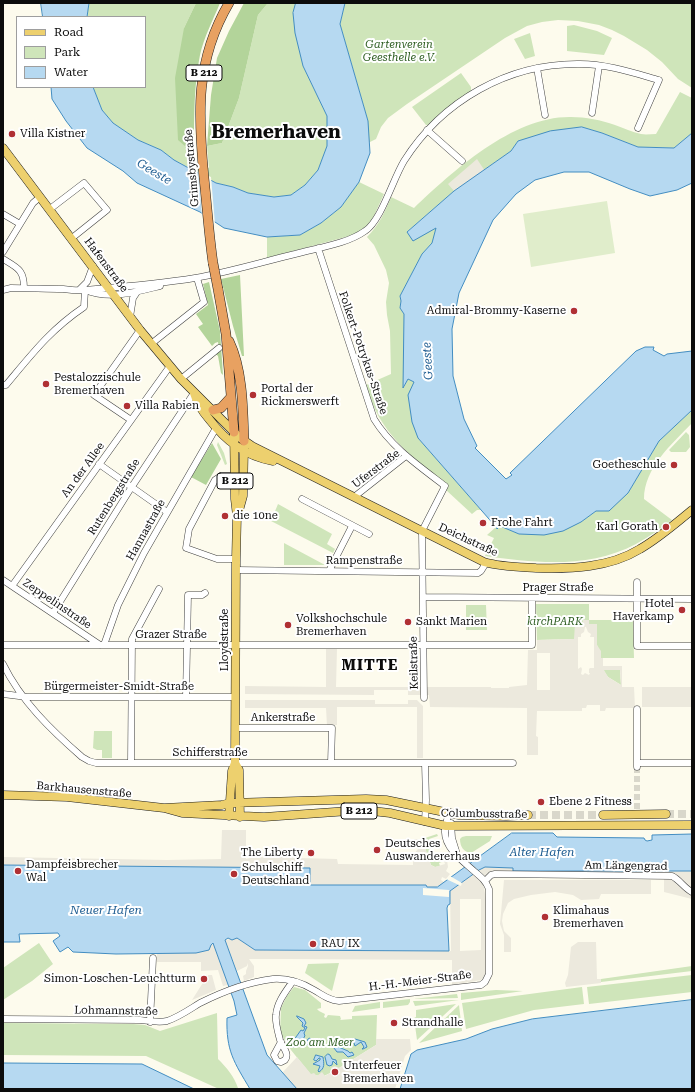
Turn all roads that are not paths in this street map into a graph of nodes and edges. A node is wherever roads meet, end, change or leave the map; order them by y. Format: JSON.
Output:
{"nodes":[{"id":1,"x":229,"y":3,"type":"edge"},
{"id":2,"x":599,"y":66,"type":"junction"},
{"id":3,"x":537,"y":68,"type":"junction"},
{"id":4,"x":592,"y":113,"type":"dead end"},
{"id":5,"x":545,"y":115,"type":"dead end"},
{"id":6,"x":638,"y":128,"type":"dead end"},
{"id":7,"x":427,"y":130,"type":"junction"},
{"id":8,"x":3,"y":148,"type":"edge"},
{"id":9,"x":462,"y":161,"type":"dead end"},
{"id":10,"x":40,"y":197,"type":"junction"},
{"id":11,"x":50,"y":209,"type":"junction"},
{"id":12,"x":3,"y":214,"type":"edge"},
{"id":13,"x":20,"y":224,"type":"junction"},
{"id":14,"x":72,"y":238,"type":"junction"},
{"id":15,"x":318,"y":248,"type":"junction"},
{"id":16,"x":3,"y":252,"type":"edge"},
{"id":17,"x":3,"y":259,"type":"edge"},
{"id":18,"x":93,"y":266,"type":"junction"},
{"id":19,"x":197,"y":278,"type":"junction"},
{"id":20,"x":177,"y":281,"type":"junction"},
{"id":21,"x":3,"y":285,"type":"edge"},
{"id":22,"x":11,"y":288,"type":"junction"},
{"id":23,"x":24,"y":288,"type":"junction"},
{"id":24,"x":3,"y":290,"type":"edge"},
{"id":25,"x":82,"y":290,"type":"junction"},
{"id":26,"x":112,"y":291,"type":"junction"},
{"id":27,"x":137,"y":292,"type":"junction"},
{"id":28,"x":130,"y":317,"type":"junction"},
{"id":29,"x":140,"y":330,"type":"junction"},
{"id":30,"x":226,"y":334,"type":"junction"},
{"id":31,"x":152,"y":344,"type":"junction"},
{"id":32,"x":219,"y":348,"type":"dead end"},
{"id":33,"x":170,"y":366,"type":"junction"},
{"id":34,"x":181,"y":379,"type":"junction"},
{"id":35,"x":3,"y":385,"type":"edge"},
{"id":36,"x":194,"y":393,"type":"junction"},
{"id":37,"x":231,"y":397,"type":"junction"},
{"id":38,"x":213,"y":410,"type":"junction"},
{"id":39,"x":131,"y":420,"type":"junction"},
{"id":40,"x":216,"y":428,"type":"junction"},
{"id":41,"x":234,"y":432,"type":"junction"},
{"id":42,"x":244,"y":442,"type":"junction"},
{"id":43,"x":234,"y":446,"type":"junction"},
{"id":44,"x":244,"y":452,"type":"junction"},
{"id":45,"x":406,"y":456,"type":"junction"},
{"id":46,"x":284,"y":462,"type":"junction"},
{"id":47,"x":99,"y":464,"type":"junction"},
{"id":48,"x":239,"y":475,"type":"junction"},
{"id":49,"x":131,"y":488,"type":"junction"},
{"id":50,"x":354,"y":497,"type":"junction"},
{"id":51,"x":302,"y":499,"type":"dead end"},
{"id":52,"x":692,"y":510,"type":"edge"},
{"id":53,"x":167,"y":512,"type":"junction"},
{"id":54,"x":352,"y":526,"type":"junction"},
{"id":55,"x":422,"y":531,"type":"junction"},
{"id":56,"x":369,"y":534,"type":"dead end"},
{"id":57,"x":236,"y":560,"type":"junction"},
{"id":58,"x":486,"y":563,"type":"junction"},
{"id":59,"x":236,"y":570,"type":"junction"},
{"id":60,"x":329,"y":571,"type":"junction"},
{"id":61,"x":423,"y":572,"type":"junction"},
{"id":62,"x":3,"y":580,"type":"edge"},
{"id":63,"x":637,"y":582,"type":"dead end"},
{"id":64,"x":12,"y":586,"type":"junction"},
{"id":65,"x":159,"y":589,"type":"dead end"},
{"id":66,"x":205,"y":593,"type":"dead end"},
{"id":67,"x":423,"y":597,"type":"junction"},
{"id":68,"x":532,"y":598,"type":"junction"},
{"id":69,"x":637,"y":599,"type":"junction"},
{"id":70,"x":692,"y":599,"type":"edge"},
{"id":71,"x":53,"y":613,"type":"junction"},
{"id":72,"x":3,"y":645,"type":"edge"},
{"id":73,"x":102,"y":645,"type":"junction"},
{"id":74,"x":132,"y":645,"type":"junction"},
{"id":75,"x":187,"y":645,"type":"junction"},
{"id":76,"x":236,"y":645,"type":"junction"},
{"id":77,"x":424,"y":645,"type":"junction"},
{"id":78,"x":692,"y":646,"type":"edge"},
{"id":79,"x":3,"y":664,"type":"edge"},
{"id":80,"x":3,"y":694,"type":"edge"},
{"id":81,"x":23,"y":696,"type":"junction"},
{"id":82,"x":132,"y":697,"type":"junction"},
{"id":83,"x":186,"y":697,"type":"junction"},
{"id":84,"x":236,"y":697,"type":"junction"},
{"id":85,"x":424,"y":698,"type":"dead end"},
{"id":86,"x":637,"y":709,"type":"dead end"},
{"id":87,"x":235,"y":728,"type":"junction"},
{"id":88,"x":131,"y":763,"type":"junction"},
{"id":89,"x":235,"y":763,"type":"junction"},
{"id":90,"x":331,"y":763,"type":"junction"},
{"id":91,"x":425,"y":763,"type":"junction"},
{"id":92,"x":513,"y":763,"type":"dead end"},
{"id":93,"x":692,"y":764,"type":"edge"},
{"id":94,"x":3,"y":795,"type":"edge"},
{"id":95,"x":230,"y":803,"type":"junction"},
{"id":96,"x":240,"y":803,"type":"junction"},
{"id":97,"x":164,"y":808,"type":"junction"},
{"id":98,"x":426,"y":808,"type":"junction"},
{"id":99,"x":449,"y":812,"type":"junction"},
{"id":100,"x":637,"y":812,"type":"junction"},
{"id":101,"x":528,"y":815,"type":"tunnel mouth"},
{"id":102,"x":603,"y":815,"type":"tunnel mouth"},
{"id":103,"x":229,"y":816,"type":"junction"},
{"id":104,"x":240,"y":817,"type":"junction"},
{"id":105,"x":425,"y":822,"type":"junction"},
{"id":106,"x":637,"y":825,"type":"junction"},
{"id":107,"x":657,"y":825,"type":"junction"},
{"id":108,"x":692,"y":825,"type":"edge"},
{"id":109,"x":448,"y":826,"type":"junction"},
{"id":110,"x":485,"y":881,"type":"junction"},
{"id":111,"x":692,"y":892,"type":"edge"},
{"id":112,"x":153,"y":958,"type":"dead end"},
{"id":113,"x":293,"y":981,"type":"junction"},
{"id":114,"x":3,"y":1019,"type":"edge"},
{"id":115,"x":150,"y":1022,"type":"junction"},
{"id":116,"x":281,"y":1042,"type":"dead end"}],
"edges":[{"from":1,"to":30,"type":"highway","name":"Grimsbystraße","number":"B 212","bridge":true},
{"from":2,"to":3,"type":"street"},
{"from":2,"to":4,"type":"street"},
{"from":2,"to":6,"type":"street"},
{"from":3,"to":5,"type":"street"},
{"from":3,"to":7,"type":"street"},
{"from":7,"to":9,"type":"street"},
{"from":7,"to":15,"type":"street"},
{"from":8,"to":10,"type":"main road","name":"Hafenstraße"},
{"from":10,"to":11,"type":"main road","name":"Hafenstraße"},
{"from":10,"to":13,"type":"street"},
{"from":11,"to":14,"type":"main road","name":"Hafenstraße"},
{"from":11,"to":14,"type":"street"},
{"from":12,"to":13,"type":"street"},
{"from":13,"to":16,"type":"street"},
{"from":14,"to":18,"type":"main road","name":"Hafenstraße"},
{"from":15,"to":19,"type":"street"},
{"from":15,"to":45,"type":"street","name":"Folkert-Potrykus-Straße"},
{"from":17,"to":23,"type":"street"},
{"from":18,"to":25,"type":"street"},
{"from":18,"to":26,"type":"main road","name":"Hafenstraße"},
{"from":19,"to":20,"type":"street"},
{"from":19,"to":31,"type":"street"},
{"from":20,"to":26,"type":"street"},
{"from":20,"to":27,"type":"street"},
{"from":21,"to":22,"type":"street"},
{"from":22,"to":23,"type":"street"},
{"from":22,"to":24,"type":"street"},
{"from":23,"to":25,"type":"street"},
{"from":25,"to":26,"type":"street"},
{"from":25,"to":35,"type":"street"},
{"from":26,"to":27,"type":"street"},
{"from":26,"to":28,"type":"main road","name":"Hafenstraße"},
{"from":27,"to":28,"type":"street"},
{"from":28,"to":29,"type":"main road","name":"Hafenstraße"},
{"from":29,"to":31,"type":"main road","name":"Hafenstraße"},
{"from":29,"to":39,"type":"street"},
{"from":30,"to":37,"type":"highway","name":"Grimsbystraße"},
{"from":30,"to":42,"type":"highway","name":"Grimsbystraße"},
{"from":31,"to":33,"type":"main road","name":"Hafenstraße"},
{"from":32,"to":34,"type":"street"},
{"from":33,"to":34,"type":"main road","name":"Hafenstraße"},
{"from":33,"to":39,"type":"street","name":"An der Allee"},
{"from":34,"to":36,"type":"main road","name":"Hafenstraße"},
{"from":36,"to":38,"type":"main road","name":"Hafenstraße"},
{"from":36,"to":40,"type":"main road","name":"Hafenstraße"},
{"from":36,"to":49,"type":"street","name":"Rutenbergstraße"},
{"from":37,"to":38,"type":"highway"},
{"from":37,"to":41,"type":"highway","name":"Grimsbystraße"},
{"from":38,"to":41,"type":"main road","name":"Hafenstraße"},
{"from":39,"to":47,"type":"street","name":"An der Allee"},
{"from":40,"to":43,"type":"main road","name":"Hafenstraße"},
{"from":40,"to":53,"type":"street","name":"Hannastraße"},
{"from":41,"to":42,"type":"main road","name":"Hafenstraße"},
{"from":41,"to":43,"type":"main road","name":"Grimsbystraße","number":"B 212"},
{"from":42,"to":44,"type":"main road","number":"B 212"},
{"from":42,"to":46,"type":"main road","name":"Deichstraße"},
{"from":43,"to":44,"type":"main road","name":"Deichstraße"},
{"from":43,"to":48,"type":"main road","name":"Lloydstraße","number":"B 212"},
{"from":44,"to":46,"type":"main road","name":"Deichstraße"},
{"from":44,"to":48,"type":"main road","number":"B 212"},
{"from":45,"to":50,"type":"street","name":"Uferstraße"},
{"from":45,"to":55,"type":"street","name":"Uferstraße"},
{"from":46,"to":50,"type":"main road","name":"Deichstraße"},
{"from":47,"to":49,"type":"street"},
{"from":47,"to":64,"type":"street","name":"An der Allee"},
{"from":48,"to":57,"type":"main road","name":"Lloydstraße","number":"B 212"},
{"from":48,"to":57,"type":"street"},
{"from":49,"to":53,"type":"street"},
{"from":49,"to":71,"type":"street","name":"Rutenbergstraße"},
{"from":50,"to":55,"type":"main road","name":"Deichstraße"},
{"from":51,"to":54,"type":"street"},
{"from":52,"to":58,"type":"main road","name":"Deichstraße"},
{"from":53,"to":73,"type":"street","name":"Hannastraße"},
{"from":54,"to":56,"type":"street"},
{"from":54,"to":60,"type":"street"},
{"from":55,"to":58,"type":"main road","name":"Deichstraße"},
{"from":55,"to":61,"type":"street","name":"Keilstraße"},
{"from":57,"to":59,"type":"main road","name":"Lloydstraße","number":"B 212"},
{"from":58,"to":61,"type":"street","name":"Rampenstraße"},
{"from":59,"to":60,"type":"street","name":"Rampenstraße"},
{"from":59,"to":76,"type":"main road","name":"Lloydstraße","number":"B 212"},
{"from":60,"to":61,"type":"street","name":"Rampenstraße"},
{"from":61,"to":67,"type":"street","name":"Keilstraße"},
{"from":62,"to":64,"type":"street","name":"Zeppelinstraße"},
{"from":63,"to":69,"type":"street"},
{"from":64,"to":71,"type":"street","name":"Zeppelinstraße"},
{"from":65,"to":74,"type":"street"},
{"from":66,"to":75,"type":"street"},
{"from":67,"to":68,"type":"street","name":"Prager Straße"},
{"from":67,"to":77,"type":"street","name":"Keilstraße"},
{"from":68,"to":69,"type":"street","name":"Prager Straße"},
{"from":68,"to":77,"type":"street","name":"Grazer Straße"},
{"from":69,"to":70,"type":"street","name":"Prager Straße"},
{"from":69,"to":78,"type":"street"},
{"from":71,"to":73,"type":"street","name":"Zeppelinstraße"},
{"from":72,"to":73,"type":"street","name":"Grazer Straße"},
{"from":73,"to":74,"type":"street","name":"Grazer Straße"},
{"from":74,"to":75,"type":"street","name":"Grazer Straße"},
{"from":74,"to":82,"type":"street"},
{"from":75,"to":76,"type":"street","name":"Grazer Straße"},
{"from":75,"to":83,"type":"street"},
{"from":76,"to":77,"type":"street","name":"Grazer Straße"},
{"from":76,"to":84,"type":"main road","name":"Lloydstraße","number":"B 212"},
{"from":77,"to":85,"type":"street","name":"Keilstraße"},
{"from":79,"to":81,"type":"street","name":"Schifferstraße"},
{"from":80,"to":81,"type":"street","name":"Bürgermeister-Smidt-Straße"},
{"from":81,"to":82,"type":"street","name":"Bürgermeister-Smidt-Straße"},
{"from":81,"to":88,"type":"street","name":"Schifferstraße"},
{"from":82,"to":83,"type":"street","name":"Bürgermeister-Smidt-Straße"},
{"from":82,"to":88,"type":"street"},
{"from":83,"to":84,"type":"street","name":"Bürgermeister-Smidt-Straße"},
{"from":84,"to":87,"type":"main road","name":"Lloydstraße","number":"B 212"},
{"from":86,"to":93,"type":"street"},
{"from":87,"to":89,"type":"main road","name":"Lloydstraße","number":"B 212"},
{"from":87,"to":90,"type":"street","name":"Ankerstraße"},
{"from":88,"to":89,"type":"street","name":"Schifferstraße"},
{"from":89,"to":90,"type":"street","name":"Schifferstraße"},
{"from":89,"to":95,"type":"main road","name":"Lloydstraße","number":"B 212"},
{"from":89,"to":96,"type":"main road","name":"Lloydstraße","number":"B 212"},
{"from":90,"to":91,"type":"street","name":"Schifferstraße"},
{"from":91,"to":92,"type":"street","name":"Schifferstraße"},
{"from":91,"to":98,"type":"street"},
{"from":94,"to":97,"type":"main road","name":"Barkhausenstraße"},
{"from":95,"to":96,"type":"main road","name":"Columbusstraße","number":"B 212"},
{"from":95,"to":97,"type":"main road","name":"Barkhausenstraße"},
{"from":95,"to":103,"type":"main road","name":"Lloydstraße","number":"B 212"},
{"from":96,"to":98,"type":"main road","name":"Columbusstraße","number":"B 212"},
{"from":96,"to":104,"type":"main road","name":"Lloydstraße","number":"B 212"},
{"from":97,"to":103,"type":"main road","name":"Barkhausenstraße"},
{"from":98,"to":99,"type":"main road","name":"Columbusstraße","number":"B 212"},
{"from":98,"to":105,"type":"street"},
{"from":99,"to":101,"type":"main road","name":"Columbusstraße","number":"B 212"},
{"from":99,"to":109,"type":"street"},
{"from":100,"to":102,"type":"main road"},
{"from":100,"to":106,"type":"street"},
{"from":100,"to":107,"type":"main road"},
{"from":103,"to":104,"type":"main road","name":"Columbusstraße","number":"B 212"},
{"from":104,"to":105,"type":"main road","name":"Columbusstraße","number":"B 212"},
{"from":105,"to":109,"type":"main road","name":"Columbusstraße","number":"B 212"},
{"from":106,"to":107,"type":"main road","name":"Columbusstraße","number":"B 212"},
{"from":106,"to":109,"type":"main road","name":"Columbusstraße","number":"B 212"},
{"from":107,"to":108,"type":"main road","name":"Columbusstraße","number":"B 212"},
{"from":109,"to":110,"type":"street"},
{"from":110,"to":111,"type":"street","name":"Am Längengrad"},
{"from":110,"to":113,"type":"street","name":"H.-H.-Meier-Straße"},
{"from":112,"to":115,"type":"street"},
{"from":113,"to":115,"type":"street","name":"Lohmannstraße"},
{"from":113,"to":116,"type":"street"},
{"from":114,"to":115,"type":"street","name":"Lohmannstraße"}]}
